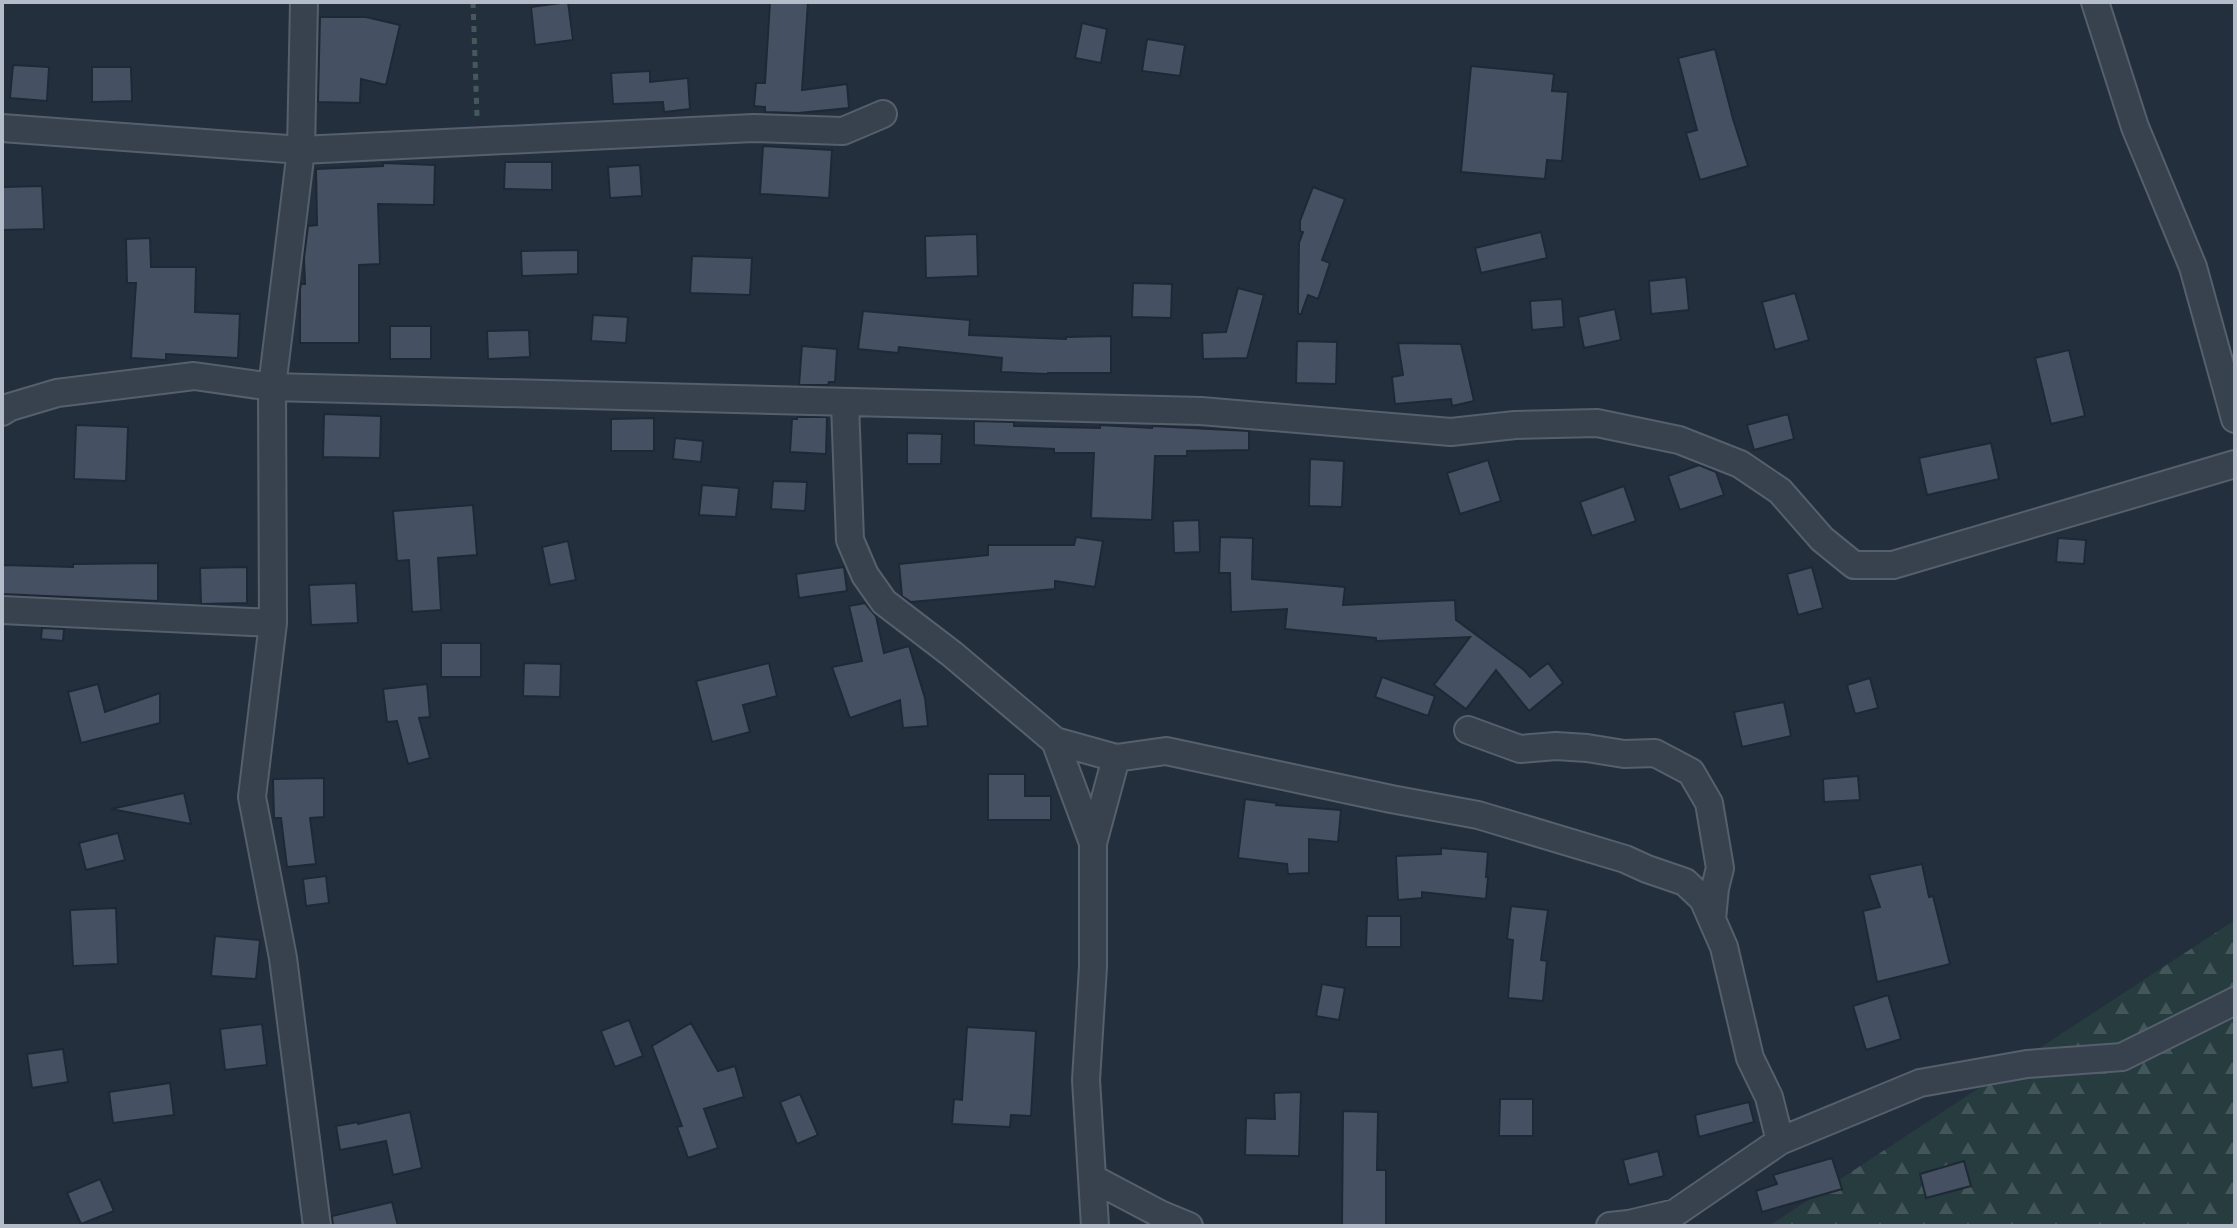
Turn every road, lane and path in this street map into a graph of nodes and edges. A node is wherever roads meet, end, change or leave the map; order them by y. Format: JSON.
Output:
{"nodes":[{"id":1,"x":304,"y":2,"type":"edge"},
{"id":2,"x":473,"y":2,"type":"edge"},
{"id":3,"x":2095,"y":2,"type":"edge"},
{"id":4,"x":883,"y":114,"type":"dead end"},
{"id":5,"x":2,"y":128,"type":"edge"},
{"id":6,"x":478,"y":141,"type":"junction"},
{"id":7,"x":301,"y":150,"type":"junction"},
{"id":8,"x":272,"y":387,"type":"junction"},
{"id":9,"x":845,"y":403,"type":"junction"},
{"id":10,"x":2,"y":412,"type":"edge"},
{"id":11,"x":2235,"y":419,"type":"edge"},
{"id":12,"x":2235,"y":464,"type":"edge"},
{"id":13,"x":2,"y":610,"type":"edge"},
{"id":14,"x":273,"y":623,"type":"junction"},
{"id":15,"x":1468,"y":730,"type":"dead end"},
{"id":16,"x":1055,"y":741,"type":"junction"},
{"id":17,"x":1116,"y":758,"type":"junction"},
{"id":18,"x":1093,"y":843,"type":"junction"},
{"id":19,"x":1712,"y":919,"type":"junction"},
{"id":20,"x":2235,"y":1001,"type":"edge"},
{"id":21,"x":1780,"y":1141,"type":"junction"},
{"id":22,"x":1092,"y":1178,"type":"junction"},
{"id":23,"x":317,"y":1226,"type":"edge"},
{"id":24,"x":1095,"y":1226,"type":"edge"},
{"id":25,"x":1189,"y":1226,"type":"edge"},
{"id":26,"x":1610,"y":1226,"type":"edge"}],
"edges":[{"from":1,"to":7,"type":"street"},
{"from":2,"to":6,"type":"path"},
{"from":3,"to":11,"type":"street"},
{"from":4,"to":6,"type":"street"},
{"from":5,"to":7,"type":"street"},
{"from":6,"to":7,"type":"street"},
{"from":7,"to":8,"type":"street"},
{"from":8,"to":9,"type":"street"},
{"from":8,"to":10,"type":"street"},
{"from":8,"to":14,"type":"street"},
{"from":9,"to":12,"type":"street"},
{"from":9,"to":16,"type":"street"},
{"from":13,"to":14,"type":"street"},
{"from":14,"to":23,"type":"street"},
{"from":15,"to":19,"type":"street"},
{"from":16,"to":17,"type":"street"},
{"from":16,"to":18,"type":"street"},
{"from":17,"to":18,"type":"street"},
{"from":17,"to":19,"type":"street"},
{"from":18,"to":22,"type":"street"},
{"from":19,"to":21,"type":"street"},
{"from":20,"to":21,"type":"street"},
{"from":21,"to":26,"type":"street"},
{"from":22,"to":24,"type":"street"},
{"from":22,"to":25,"type":"street"}]}
